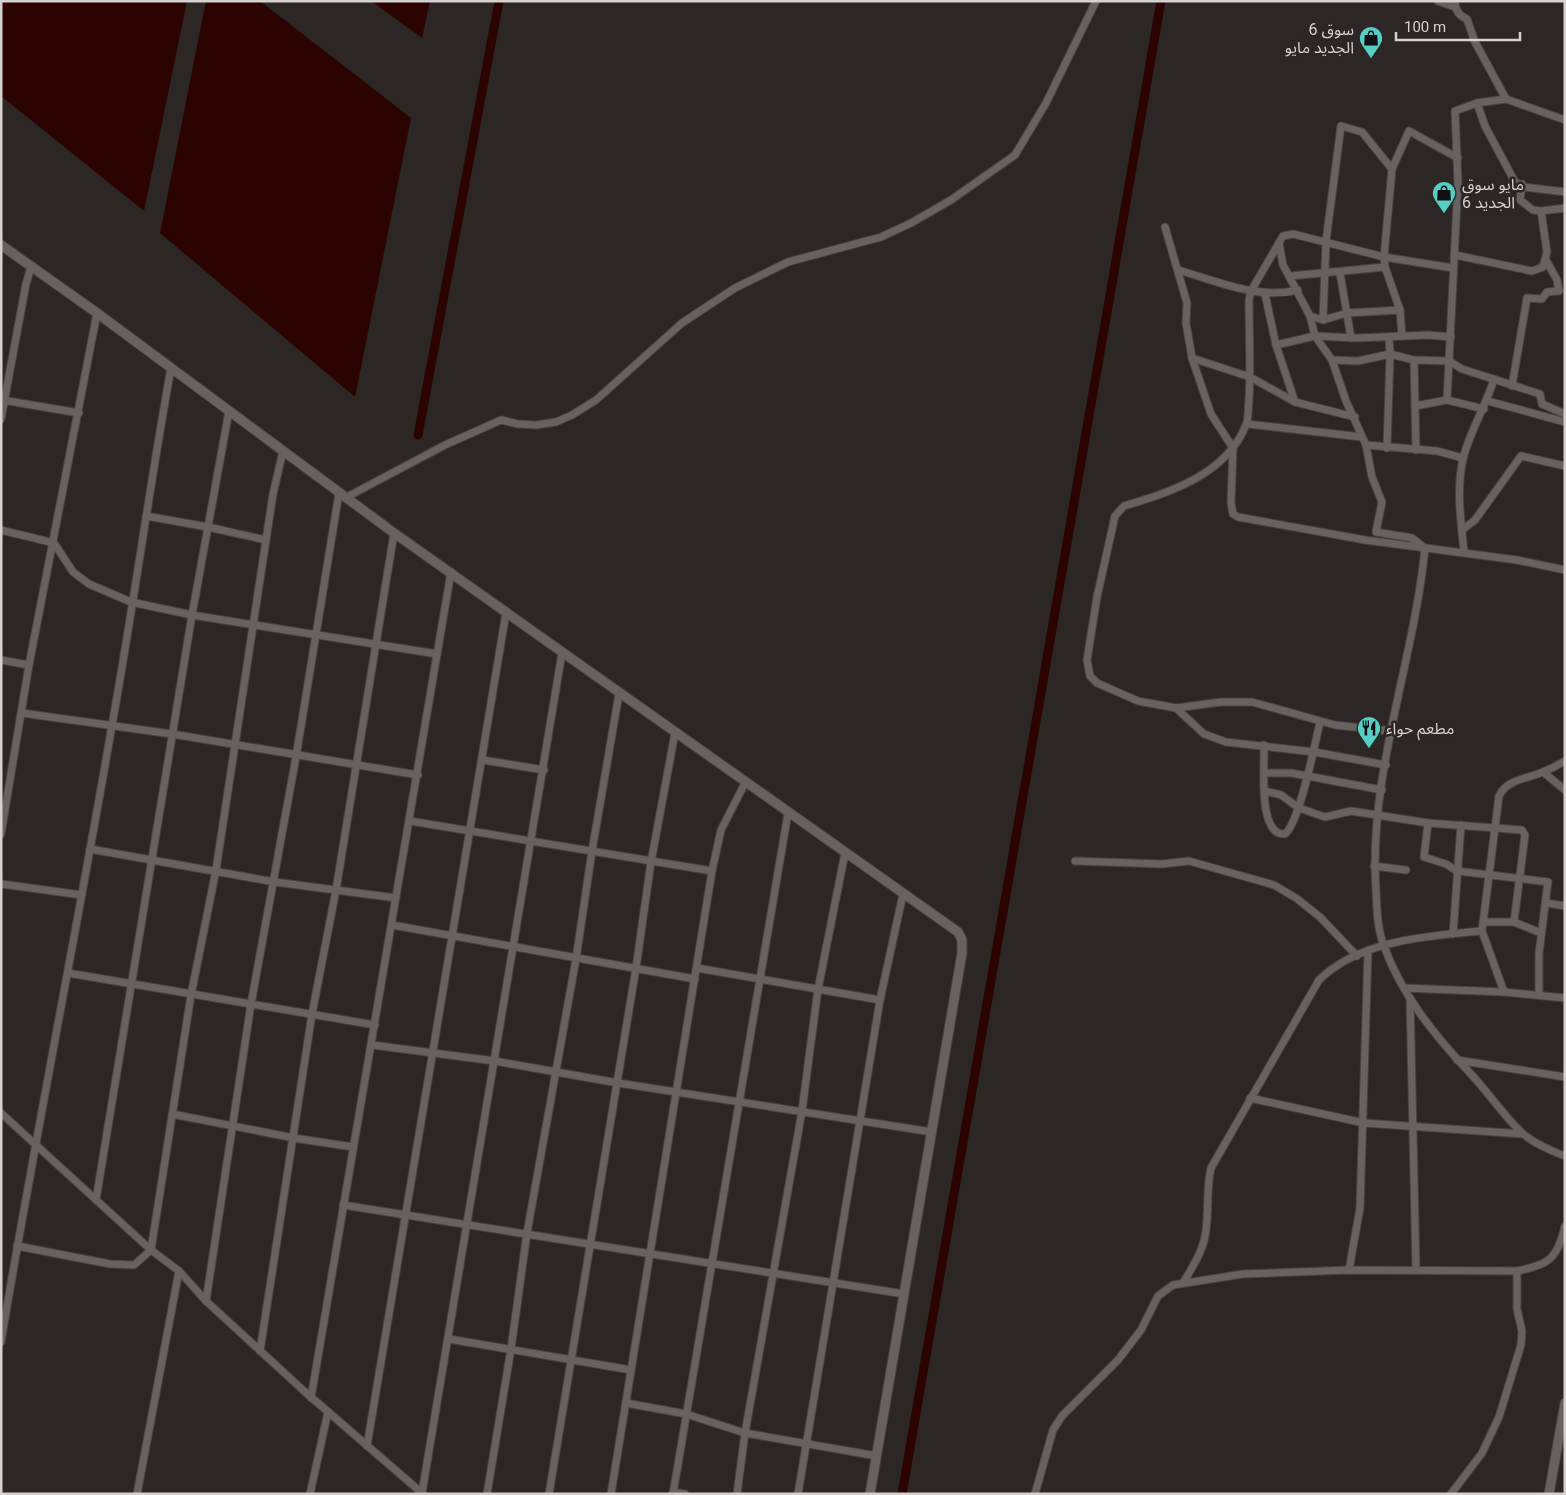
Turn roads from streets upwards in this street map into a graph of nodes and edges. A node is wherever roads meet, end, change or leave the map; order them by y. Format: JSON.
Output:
{"nodes":[{"id":1,"x":1096,"y":1,"type":"edge"},
{"id":2,"x":1438,"y":1,"type":"edge"},
{"id":3,"x":1456,"y":4,"type":"edge"},
{"id":4,"x":1506,"y":99,"type":"junction"},
{"id":5,"x":1478,"y":102,"type":"junction"},
{"id":6,"x":1565,"y":120,"type":"edge"},
{"id":7,"x":1458,"y":158,"type":"junction"},
{"id":8,"x":1392,"y":169,"type":"junction"},
{"id":9,"x":1522,"y":184,"type":"junction"},
{"id":10,"x":1565,"y":192,"type":"edge"},
{"id":11,"x":1565,"y":208,"type":"edge"},
{"id":12,"x":1540,"y":211,"type":"junction"},
{"id":13,"x":1165,"y":226,"type":"dead end"},
{"id":14,"x":1326,"y":241,"type":"junction"},
{"id":15,"x":1279,"y":242,"type":"junction"},
{"id":16,"x":1,"y":245,"type":"edge"},
{"id":17,"x":1455,"y":255,"type":"junction"},
{"id":18,"x":1384,"y":257,"type":"junction"},
{"id":19,"x":1546,"y":260,"type":"junction"},
{"id":20,"x":32,"y":266,"type":"junction"},
{"id":21,"x":1385,"y":268,"type":"junction"},
{"id":22,"x":1453,"y":268,"type":"junction"},
{"id":23,"x":1178,"y":270,"type":"junction"},
{"id":24,"x":1326,"y":273,"type":"junction"},
{"id":25,"x":1340,"y":273,"type":"junction"},
{"id":26,"x":1290,"y":276,"type":"junction"},
{"id":27,"x":1298,"y":290,"type":"junction"},
{"id":28,"x":1251,"y":291,"type":"junction"},
{"id":29,"x":1265,"y":294,"type":"junction"},
{"id":30,"x":1400,"y":310,"type":"junction"},
{"id":31,"x":97,"y":313,"type":"junction"},
{"id":32,"x":1347,"y":314,"type":"junction"},
{"id":33,"x":1310,"y":316,"type":"junction"},
{"id":34,"x":1323,"y":320,"type":"junction"},
{"id":35,"x":1315,"y":336,"type":"junction"},
{"id":36,"x":1402,"y":336,"type":"junction"},
{"id":37,"x":1451,"y":337,"type":"junction"},
{"id":38,"x":1351,"y":338,"type":"junction"},
{"id":39,"x":1388,"y":338,"type":"junction"},
{"id":40,"x":1276,"y":345,"type":"junction"},
{"id":41,"x":1390,"y":354,"type":"junction"},
{"id":42,"x":1192,"y":358,"type":"junction"},
{"id":43,"x":1332,"y":360,"type":"junction"},
{"id":44,"x":1414,"y":360,"type":"junction"},
{"id":45,"x":1449,"y":360,"type":"junction"},
{"id":46,"x":171,"y":368,"type":"junction"},
{"id":47,"x":1250,"y":376,"type":"junction"},
{"id":48,"x":1494,"y":379,"type":"junction"},
{"id":49,"x":1512,"y":386,"type":"junction"},
{"id":50,"x":3,"y":400,"type":"edge"},
{"id":51,"x":1448,"y":400,"type":"junction"},
{"id":52,"x":1488,"y":401,"type":"junction"},
{"id":53,"x":1295,"y":402,"type":"junction"},
{"id":54,"x":1415,"y":406,"type":"junction"},
{"id":55,"x":1484,"y":409,"type":"junction"},
{"id":56,"x":228,"y":411,"type":"junction"},
{"id":57,"x":79,"y":413,"type":"junction"},
{"id":58,"x":1565,"y":414,"type":"edge"},
{"id":59,"x":1354,"y":417,"type":"junction"},
{"id":60,"x":1,"y":419,"type":"edge"},
{"id":61,"x":1564,"y":421,"type":"edge"},
{"id":62,"x":1247,"y":424,"type":"junction"},
{"id":63,"x":1362,"y":437,"type":"junction"},
{"id":64,"x":1366,"y":445,"type":"junction"},
{"id":65,"x":1233,"y":448,"type":"junction"},
{"id":66,"x":1387,"y":448,"type":"junction"},
{"id":67,"x":1416,"y":450,"type":"junction"},
{"id":68,"x":283,"y":451,"type":"junction"},
{"id":69,"x":1463,"y":458,"type":"junction"},
{"id":70,"x":1565,"y":466,"type":"edge"},
{"id":71,"x":342,"y":495,"type":"junction"},
{"id":72,"x":146,"y":516,"type":"junction"},
{"id":73,"x":208,"y":526,"type":"junction"},
{"id":74,"x":1,"y":530,"type":"edge"},
{"id":75,"x":1462,"y":530,"type":"junction"},
{"id":76,"x":394,"y":533,"type":"junction"},
{"id":77,"x":266,"y":540,"type":"junction"},
{"id":78,"x":54,"y":544,"type":"junction"},
{"id":79,"x":1425,"y":548,"type":"junction"},
{"id":80,"x":1464,"y":552,"type":"junction"},
{"id":81,"x":1565,"y":570,"type":"edge"},
{"id":82,"x":451,"y":572,"type":"junction"},
{"id":83,"x":131,"y":602,"type":"junction"},
{"id":84,"x":506,"y":613,"type":"junction"},
{"id":85,"x":192,"y":615,"type":"junction"},
{"id":86,"x":253,"y":624,"type":"junction"},
{"id":87,"x":315,"y":636,"type":"junction"},
{"id":88,"x":376,"y":644,"type":"junction"},
{"id":89,"x":562,"y":653,"type":"junction"},
{"id":90,"x":437,"y":654,"type":"junction"},
{"id":91,"x":1,"y":660,"type":"edge"},
{"id":92,"x":29,"y":665,"type":"junction"},
{"id":93,"x":619,"y":694,"type":"junction"},
{"id":94,"x":1176,"y":708,"type":"junction"},
{"id":95,"x":22,"y":714,"type":"junction"},
{"id":96,"x":1320,"y":722,"type":"junction"},
{"id":97,"x":112,"y":727,"type":"junction"},
{"id":98,"x":1391,"y":731,"type":"junction"},
{"id":99,"x":675,"y":733,"type":"junction"},
{"id":100,"x":172,"y":734,"type":"junction"},
{"id":101,"x":236,"y":746,"type":"junction"},
{"id":102,"x":1264,"y":746,"type":"junction"},
{"id":103,"x":1314,"y":752,"type":"junction"},
{"id":104,"x":296,"y":757,"type":"junction"},
{"id":105,"x":483,"y":760,"type":"junction"},
{"id":106,"x":1565,"y":761,"type":"edge"},
{"id":107,"x":1386,"y":765,"type":"junction"},
{"id":108,"x":356,"y":766,"type":"junction"},
{"id":109,"x":544,"y":770,"type":"junction"},
{"id":110,"x":1544,"y":772,"type":"junction"},
{"id":111,"x":1265,"y":773,"type":"junction"},
{"id":112,"x":418,"y":776,"type":"junction"},
{"id":113,"x":1306,"y":777,"type":"junction"},
{"id":114,"x":745,"y":783,"type":"junction"},
{"id":115,"x":1,"y":788,"type":"edge"},
{"id":116,"x":1382,"y":790,"type":"junction"},
{"id":117,"x":1565,"y":790,"type":"edge"},
{"id":118,"x":10,"y":791,"type":"junction"},
{"id":119,"x":1265,"y":791,"type":"junction"},
{"id":120,"x":1299,"y":808,"type":"junction"},
{"id":121,"x":788,"y":813,"type":"junction"},
{"id":122,"x":1377,"y":815,"type":"junction"},
{"id":123,"x":410,"y":821,"type":"junction"},
{"id":124,"x":1428,"y":822,"type":"junction"},
{"id":125,"x":1461,"y":825,"type":"junction"},
{"id":126,"x":1495,"y":827,"type":"junction"},
{"id":127,"x":471,"y":831,"type":"junction"},
{"id":128,"x":1,"y":834,"type":"edge"},
{"id":129,"x":532,"y":842,"type":"junction"},
{"id":130,"x":90,"y":849,"type":"junction"},
{"id":131,"x":592,"y":851,"type":"junction"},
{"id":132,"x":845,"y":853,"type":"junction"},
{"id":133,"x":151,"y":859,"type":"junction"},
{"id":134,"x":1075,"y":861,"type":"dead end"},
{"id":135,"x":651,"y":862,"type":"junction"},
{"id":136,"x":1374,"y":866,"type":"junction"},
{"id":137,"x":216,"y":870,"type":"junction"},
{"id":138,"x":1406,"y":870,"type":"dead end"},
{"id":139,"x":712,"y":871,"type":"junction"},
{"id":140,"x":1457,"y":872,"type":"junction"},
{"id":141,"x":1489,"y":874,"type":"junction"},
{"id":142,"x":1520,"y":877,"type":"junction"},
{"id":143,"x":275,"y":882,"type":"junction"},
{"id":144,"x":1,"y":884,"type":"edge"},
{"id":145,"x":336,"y":890,"type":"junction"},
{"id":146,"x":904,"y":894,"type":"junction"},
{"id":147,"x":82,"y":895,"type":"junction"},
{"id":148,"x":396,"y":898,"type":"junction"},
{"id":149,"x":1546,"y":903,"type":"junction"},
{"id":150,"x":1565,"y":906,"type":"edge"},
{"id":151,"x":1483,"y":922,"type":"junction"},
{"id":152,"x":1514,"y":922,"type":"junction"},
{"id":153,"x":392,"y":926,"type":"junction"},
{"id":154,"x":1482,"y":932,"type":"junction"},
{"id":155,"x":1541,"y":933,"type":"junction"},
{"id":156,"x":1452,"y":934,"type":"junction"},
{"id":157,"x":453,"y":937,"type":"junction"},
{"id":158,"x":1384,"y":946,"type":"junction"},
{"id":159,"x":514,"y":948,"type":"junction"},
{"id":160,"x":1368,"y":951,"type":"junction"},
{"id":161,"x":1357,"y":956,"type":"junction"},
{"id":162,"x":576,"y":959,"type":"junction"},
{"id":163,"x":636,"y":968,"type":"junction"},
{"id":164,"x":697,"y":968,"type":"junction"},
{"id":165,"x":68,"y":973,"type":"junction"},
{"id":166,"x":695,"y":979,"type":"junction"},
{"id":167,"x":759,"y":980,"type":"junction"},
{"id":168,"x":132,"y":984,"type":"junction"},
{"id":169,"x":1404,"y":988,"type":"junction"},
{"id":170,"x":818,"y":989,"type":"junction"},
{"id":171,"x":1504,"y":992,"type":"junction"},
{"id":172,"x":191,"y":995,"type":"junction"},
{"id":173,"x":1539,"y":995,"type":"junction"},
{"id":174,"x":1410,"y":998,"type":"junction"},
{"id":175,"x":1565,"y":998,"type":"edge"},
{"id":176,"x":880,"y":1000,"type":"junction"},
{"id":177,"x":251,"y":1004,"type":"junction"},
{"id":178,"x":312,"y":1014,"type":"junction"},
{"id":179,"x":375,"y":1025,"type":"junction"},
{"id":180,"x":372,"y":1045,"type":"junction"},
{"id":181,"x":433,"y":1054,"type":"junction"},
{"id":182,"x":1457,"y":1060,"type":"junction"},
{"id":183,"x":495,"y":1061,"type":"junction"},
{"id":184,"x":556,"y":1073,"type":"junction"},
{"id":185,"x":1565,"y":1077,"type":"edge"},
{"id":186,"x":618,"y":1083,"type":"junction"},
{"id":187,"x":678,"y":1092,"type":"junction"},
{"id":188,"x":1250,"y":1098,"type":"junction"},
{"id":189,"x":740,"y":1101,"type":"junction"},
{"id":190,"x":802,"y":1111,"type":"junction"},
{"id":191,"x":1,"y":1113,"type":"edge"},
{"id":192,"x":172,"y":1114,"type":"junction"},
{"id":193,"x":859,"y":1122,"type":"junction"},
{"id":194,"x":1364,"y":1123,"type":"junction"},
{"id":195,"x":232,"y":1126,"type":"junction"},
{"id":196,"x":1412,"y":1126,"type":"junction"},
{"id":197,"x":932,"y":1132,"type":"junction"},
{"id":198,"x":1523,"y":1134,"type":"junction"},
{"id":199,"x":294,"y":1138,"type":"junction"},
{"id":200,"x":34,"y":1143,"type":"junction"},
{"id":201,"x":353,"y":1147,"type":"junction"},
{"id":202,"x":1565,"y":1156,"type":"edge"},
{"id":203,"x":96,"y":1200,"type":"junction"},
{"id":204,"x":343,"y":1205,"type":"junction"},
{"id":205,"x":405,"y":1215,"type":"junction"},
{"id":206,"x":466,"y":1224,"type":"junction"},
{"id":207,"x":1565,"y":1226,"type":"edge"},
{"id":208,"x":526,"y":1233,"type":"junction"},
{"id":209,"x":589,"y":1243,"type":"junction"},
{"id":210,"x":17,"y":1246,"type":"junction"},
{"id":211,"x":151,"y":1250,"type":"junction"},
{"id":212,"x":650,"y":1254,"type":"junction"},
{"id":213,"x":711,"y":1263,"type":"junction"},
{"id":214,"x":1416,"y":1269,"type":"junction"},
{"id":215,"x":1349,"y":1270,"type":"junction"},
{"id":216,"x":179,"y":1271,"type":"junction"},
{"id":217,"x":1517,"y":1271,"type":"junction"},
{"id":218,"x":773,"y":1272,"type":"junction"},
{"id":219,"x":834,"y":1281,"type":"junction"},
{"id":220,"x":1184,"y":1283,"type":"junction"},
{"id":221,"x":904,"y":1294,"type":"junction"},
{"id":222,"x":206,"y":1301,"type":"junction"},
{"id":223,"x":449,"y":1339,"type":"junction"},
{"id":224,"x":1,"y":1342,"type":"edge"},
{"id":225,"x":511,"y":1349,"type":"junction"},
{"id":226,"x":260,"y":1351,"type":"junction"},
{"id":227,"x":572,"y":1360,"type":"junction"},
{"id":228,"x":631,"y":1370,"type":"junction"},
{"id":229,"x":312,"y":1398,"type":"junction"},
{"id":230,"x":626,"y":1403,"type":"junction"},
{"id":231,"x":1565,"y":1404,"type":"edge"},
{"id":232,"x":328,"y":1412,"type":"junction"},
{"id":233,"x":686,"y":1414,"type":"junction"},
{"id":234,"x":745,"y":1433,"type":"junction"},
{"id":235,"x":807,"y":1443,"type":"junction"},
{"id":236,"x":367,"y":1446,"type":"junction"},
{"id":237,"x":877,"y":1456,"type":"junction"},
{"id":238,"x":422,"y":1493,"type":"edge"},
{"id":239,"x":673,"y":1493,"type":"edge"},
{"id":240,"x":137,"y":1494,"type":"edge"},
{"id":241,"x":310,"y":1494,"type":"edge"},
{"id":242,"x":486,"y":1494,"type":"edge"},
{"id":243,"x":549,"y":1494,"type":"edge"},
{"id":244,"x":611,"y":1494,"type":"edge"},
{"id":245,"x":685,"y":1494,"type":"edge"},
{"id":246,"x":737,"y":1494,"type":"edge"},
{"id":247,"x":798,"y":1494,"type":"edge"},
{"id":248,"x":870,"y":1494,"type":"edge"},
{"id":249,"x":1035,"y":1494,"type":"edge"},
{"id":250,"x":1451,"y":1494,"type":"edge"},
{"id":251,"x":1550,"y":1494,"type":"edge"}],
"edges":[{"from":1,"to":71,"type":"street"},
{"from":2,"to":3,"type":"street"},
{"from":3,"to":4,"type":"street"},
{"from":4,"to":5,"type":"street"},
{"from":4,"to":6,"type":"street"},
{"from":5,"to":7,"type":"street"},
{"from":5,"to":9,"type":"street"},
{"from":7,"to":8,"type":"street"},
{"from":7,"to":17,"type":"street"},
{"from":8,"to":14,"type":"street"},
{"from":8,"to":18,"type":"street"},
{"from":9,"to":10,"type":"street"},
{"from":9,"to":12,"type":"street"},
{"from":11,"to":12,"type":"street"},
{"from":12,"to":19,"type":"street"},
{"from":13,"to":23,"type":"street"},
{"from":14,"to":15,"type":"street"},
{"from":14,"to":18,"type":"street"},
{"from":14,"to":24,"type":"street"},
{"from":15,"to":26,"type":"street"},
{"from":15,"to":28,"type":"street"},
{"from":16,"to":20,"type":"street"},
{"from":17,"to":19,"type":"street"},
{"from":17,"to":22,"type":"street"},
{"from":18,"to":21,"type":"street"},
{"from":18,"to":22,"type":"street"},
{"from":19,"to":49,"type":"street"},
{"from":20,"to":31,"type":"street"},
{"from":20,"to":50,"type":"street"},
{"from":21,"to":25,"type":"street"},
{"from":21,"to":30,"type":"street"},
{"from":22,"to":37,"type":"street"},
{"from":23,"to":28,"type":"street"},
{"from":23,"to":42,"type":"street"},
{"from":24,"to":25,"type":"street"},
{"from":24,"to":26,"type":"street"},
{"from":24,"to":34,"type":"street"},
{"from":25,"to":32,"type":"street"},
{"from":26,"to":27,"type":"street"},
{"from":27,"to":29,"type":"street"},
{"from":27,"to":33,"type":"street"},
{"from":28,"to":29,"type":"street"},
{"from":28,"to":47,"type":"street"},
{"from":29,"to":40,"type":"street"},
{"from":30,"to":32,"type":"street"},
{"from":30,"to":36,"type":"street"},
{"from":31,"to":46,"type":"street"},
{"from":31,"to":57,"type":"street"},
{"from":32,"to":34,"type":"street"},
{"from":32,"to":38,"type":"street"},
{"from":33,"to":34,"type":"street"},
{"from":33,"to":35,"type":"street"},
{"from":35,"to":38,"type":"street"},
{"from":35,"to":40,"type":"street"},
{"from":35,"to":43,"type":"street"},
{"from":36,"to":37,"type":"street"},
{"from":36,"to":39,"type":"street"},
{"from":37,"to":45,"type":"street"},
{"from":38,"to":39,"type":"street"},
{"from":39,"to":41,"type":"street"},
{"from":40,"to":53,"type":"street"},
{"from":41,"to":43,"type":"street"},
{"from":41,"to":44,"type":"street"},
{"from":41,"to":66,"type":"street"},
{"from":42,"to":47,"type":"street"},
{"from":42,"to":65,"type":"street"},
{"from":43,"to":59,"type":"street"},
{"from":44,"to":45,"type":"street"},
{"from":44,"to":54,"type":"street"},
{"from":45,"to":48,"type":"street"},
{"from":45,"to":51,"type":"street"},
{"from":46,"to":56,"type":"street"},
{"from":46,"to":72,"type":"street"},
{"from":47,"to":53,"type":"street"},
{"from":47,"to":62,"type":"street"},
{"from":48,"to":49,"type":"street"},
{"from":48,"to":52,"type":"street"},
{"from":49,"to":58,"type":"street"},
{"from":50,"to":57,"type":"street"},
{"from":50,"to":60,"type":"street"},
{"from":51,"to":54,"type":"street"},
{"from":51,"to":55,"type":"street"},
{"from":52,"to":55,"type":"street"},
{"from":52,"to":61,"type":"street"},
{"from":53,"to":59,"type":"street"},
{"from":54,"to":67,"type":"street"},
{"from":55,"to":69,"type":"street"},
{"from":56,"to":68,"type":"street"},
{"from":56,"to":73,"type":"street"},
{"from":57,"to":78,"type":"street"},
{"from":59,"to":63,"type":"street"},
{"from":62,"to":63,"type":"street"},
{"from":62,"to":65,"type":"street"},
{"from":63,"to":64,"type":"street"},
{"from":64,"to":66,"type":"street"},
{"from":64,"to":79,"type":"street"},
{"from":65,"to":79,"type":"street"},
{"from":65,"to":94,"type":"street"},
{"from":66,"to":67,"type":"street"},
{"from":67,"to":69,"type":"street"},
{"from":68,"to":71,"type":"street"},
{"from":68,"to":77,"type":"street"},
{"from":69,"to":75,"type":"street"},
{"from":70,"to":75,"type":"street"},
{"from":71,"to":76,"type":"street"},
{"from":71,"to":87,"type":"street"},
{"from":72,"to":73,"type":"street"},
{"from":72,"to":83,"type":"street"},
{"from":73,"to":77,"type":"street"},
{"from":73,"to":85,"type":"street"},
{"from":74,"to":78,"type":"street"},
{"from":75,"to":80,"type":"street"},
{"from":76,"to":82,"type":"street"},
{"from":76,"to":88,"type":"street"},
{"from":77,"to":86,"type":"street"},
{"from":78,"to":83,"type":"street"},
{"from":78,"to":92,"type":"street"},
{"from":79,"to":80,"type":"street"},
{"from":79,"to":98,"type":"street"},
{"from":80,"to":81,"type":"street"},
{"from":82,"to":84,"type":"street"},
{"from":82,"to":90,"type":"street"},
{"from":83,"to":85,"type":"street"},
{"from":83,"to":97,"type":"street"},
{"from":84,"to":89,"type":"street"},
{"from":84,"to":105,"type":"street"},
{"from":85,"to":86,"type":"street"},
{"from":85,"to":100,"type":"street"},
{"from":86,"to":87,"type":"street"},
{"from":86,"to":101,"type":"street"},
{"from":87,"to":88,"type":"street"},
{"from":87,"to":104,"type":"street"},
{"from":88,"to":90,"type":"street"},
{"from":88,"to":108,"type":"street"},
{"from":89,"to":93,"type":"street"},
{"from":89,"to":109,"type":"street"},
{"from":90,"to":112,"type":"street"},
{"from":91,"to":92,"type":"street"},
{"from":92,"to":95,"type":"street"},
{"from":93,"to":99,"type":"street"},
{"from":93,"to":131,"type":"street"},
{"from":94,"to":96,"type":"street"},
{"from":94,"to":102,"type":"street"},
{"from":95,"to":97,"type":"street"},
{"from":95,"to":118,"type":"street"},
{"from":96,"to":98,"type":"street"},
{"from":96,"to":103,"type":"street"},
{"from":97,"to":100,"type":"street"},
{"from":97,"to":130,"type":"street"},
{"from":98,"to":107,"type":"street"},
{"from":99,"to":114,"type":"street"},
{"from":99,"to":135,"type":"street"},
{"from":100,"to":101,"type":"street"},
{"from":100,"to":133,"type":"street"},
{"from":101,"to":104,"type":"street"},
{"from":101,"to":137,"type":"street"},
{"from":102,"to":103,"type":"street"},
{"from":102,"to":111,"type":"street"},
{"from":103,"to":107,"type":"street"},
{"from":103,"to":113,"type":"street"},
{"from":104,"to":108,"type":"street"},
{"from":104,"to":143,"type":"street"},
{"from":105,"to":109,"type":"street"},
{"from":105,"to":127,"type":"street"},
{"from":106,"to":110,"type":"street"},
{"from":107,"to":116,"type":"street"},
{"from":108,"to":112,"type":"street"},
{"from":108,"to":145,"type":"street"},
{"from":109,"to":129,"type":"street"},
{"from":110,"to":117,"type":"street"},
{"from":110,"to":126,"type":"street"},
{"from":111,"to":113,"type":"street"},
{"from":111,"to":119,"type":"street"},
{"from":112,"to":123,"type":"street"},
{"from":113,"to":116,"type":"street"},
{"from":113,"to":120,"type":"street"},
{"from":114,"to":121,"type":"street"},
{"from":114,"to":139,"type":"street"},
{"from":115,"to":118,"type":"street"},
{"from":116,"to":122,"type":"street"},
{"from":118,"to":128,"type":"street"},
{"from":119,"to":120,"type":"street"},
{"from":119,"to":120,"type":"street"},
{"from":120,"to":122,"type":"street"},
{"from":121,"to":132,"type":"street"},
{"from":121,"to":167,"type":"street"},
{"from":122,"to":124,"type":"street"},
{"from":122,"to":136,"type":"street"},
{"from":123,"to":127,"type":"street"},
{"from":123,"to":148,"type":"street"},
{"from":124,"to":125,"type":"street"},
{"from":124,"to":140,"type":"street"},
{"from":125,"to":126,"type":"street"},
{"from":125,"to":140,"type":"street"},
{"from":126,"to":141,"type":"street"},
{"from":126,"to":142,"type":"street"},
{"from":127,"to":129,"type":"street"},
{"from":127,"to":157,"type":"street"},
{"from":129,"to":131,"type":"street"},
{"from":129,"to":159,"type":"street"},
{"from":130,"to":133,"type":"street"},
{"from":130,"to":147,"type":"street"},
{"from":131,"to":135,"type":"street"},
{"from":131,"to":162,"type":"street"},
{"from":132,"to":146,"type":"street"},
{"from":132,"to":170,"type":"street"},
{"from":133,"to":137,"type":"street"},
{"from":133,"to":168,"type":"street"},
{"from":134,"to":161,"type":"street"},
{"from":135,"to":139,"type":"street"},
{"from":135,"to":163,"type":"street"},
{"from":136,"to":138,"type":"street"},
{"from":136,"to":158,"type":"street"},
{"from":137,"to":143,"type":"street"},
{"from":137,"to":172,"type":"street"},
{"from":139,"to":164,"type":"street"},
{"from":140,"to":141,"type":"street"},
{"from":140,"to":156,"type":"street"},
{"from":141,"to":142,"type":"street"},
{"from":141,"to":151,"type":"street"},
{"from":142,"to":149,"type":"street"},
{"from":142,"to":152,"type":"street"},
{"from":143,"to":145,"type":"street"},
{"from":143,"to":177,"type":"street"},
{"from":144,"to":147,"type":"street"},
{"from":145,"to":148,"type":"street"},
{"from":145,"to":178,"type":"street"},
{"from":146,"to":176,"type":"street"},
{"from":146,"to":197,"type":"street"},
{"from":147,"to":165,"type":"street"},
{"from":148,"to":153,"type":"street"},
{"from":149,"to":150,"type":"street"},
{"from":149,"to":155,"type":"street"},
{"from":151,"to":152,"type":"street"},
{"from":151,"to":154,"type":"street"},
{"from":152,"to":155,"type":"street"},
{"from":153,"to":157,"type":"street"},
{"from":153,"to":179,"type":"street"},
{"from":154,"to":156,"type":"street"},
{"from":154,"to":171,"type":"street"},
{"from":155,"to":173,"type":"street"},
{"from":156,"to":158,"type":"street"},
{"from":157,"to":159,"type":"street"},
{"from":157,"to":181,"type":"street"},
{"from":158,"to":160,"type":"street"},
{"from":158,"to":169,"type":"street"},
{"from":159,"to":162,"type":"street"},
{"from":159,"to":183,"type":"street"},
{"from":160,"to":161,"type":"street"},
{"from":160,"to":194,"type":"street"},
{"from":161,"to":188,"type":"street"},
{"from":162,"to":163,"type":"street"},
{"from":162,"to":184,"type":"street"},
{"from":163,"to":166,"type":"street"},
{"from":163,"to":186,"type":"street"},
{"from":164,"to":166,"type":"street"},
{"from":164,"to":167,"type":"street"},
{"from":165,"to":168,"type":"street"},
{"from":165,"to":200,"type":"street"},
{"from":166,"to":187,"type":"street"},
{"from":167,"to":170,"type":"street"},
{"from":167,"to":189,"type":"street"},
{"from":168,"to":172,"type":"street"},
{"from":168,"to":203,"type":"street"},
{"from":169,"to":171,"type":"street"},
{"from":169,"to":174,"type":"street"},
{"from":170,"to":176,"type":"street"},
{"from":170,"to":190,"type":"street"},
{"from":171,"to":173,"type":"street"},
{"from":172,"to":177,"type":"street"},
{"from":172,"to":192,"type":"street"},
{"from":173,"to":175,"type":"street"},
{"from":174,"to":182,"type":"street"},
{"from":174,"to":196,"type":"street"},
{"from":176,"to":193,"type":"street"},
{"from":177,"to":178,"type":"street"},
{"from":177,"to":195,"type":"street"},
{"from":178,"to":179,"type":"street"},
{"from":178,"to":199,"type":"street"},
{"from":179,"to":180,"type":"street"},
{"from":180,"to":181,"type":"street"},
{"from":180,"to":201,"type":"street"},
{"from":181,"to":183,"type":"street"},
{"from":181,"to":205,"type":"street"},
{"from":182,"to":185,"type":"street"},
{"from":182,"to":198,"type":"street"},
{"from":183,"to":184,"type":"street"},
{"from":183,"to":206,"type":"street"},
{"from":184,"to":186,"type":"street"},
{"from":184,"to":208,"type":"street"},
{"from":186,"to":187,"type":"street"},
{"from":186,"to":209,"type":"street"},
{"from":187,"to":189,"type":"street"},
{"from":187,"to":212,"type":"street"},
{"from":188,"to":194,"type":"street"},
{"from":188,"to":220,"type":"street"},
{"from":189,"to":190,"type":"street"},
{"from":189,"to":213,"type":"street"},
{"from":190,"to":193,"type":"street"},
{"from":190,"to":218,"type":"street"},
{"from":191,"to":200,"type":"street"},
{"from":192,"to":195,"type":"street"},
{"from":192,"to":211,"type":"street"},
{"from":193,"to":197,"type":"street"},
{"from":193,"to":219,"type":"street"},
{"from":194,"to":196,"type":"street"},
{"from":194,"to":215,"type":"street"},
{"from":195,"to":199,"type":"street"},
{"from":195,"to":222,"type":"street"},
{"from":196,"to":198,"type":"street"},
{"from":196,"to":214,"type":"street"},
{"from":197,"to":221,"type":"street"},
{"from":198,"to":202,"type":"street"},
{"from":199,"to":201,"type":"street"},
{"from":199,"to":226,"type":"street"},
{"from":200,"to":203,"type":"street"},
{"from":200,"to":210,"type":"street"},
{"from":201,"to":204,"type":"street"},
{"from":203,"to":211,"type":"street"},
{"from":204,"to":205,"type":"street"},
{"from":204,"to":229,"type":"street"},
{"from":205,"to":206,"type":"street"},
{"from":205,"to":236,"type":"street"},
{"from":206,"to":208,"type":"street"},
{"from":206,"to":223,"type":"street"},
{"from":207,"to":217,"type":"street"},
{"from":208,"to":209,"type":"street"},
{"from":208,"to":225,"type":"street"},
{"from":209,"to":212,"type":"street"},
{"from":209,"to":227,"type":"street"},
{"from":210,"to":211,"type":"street"},
{"from":210,"to":224,"type":"street"},
{"from":211,"to":216,"type":"street"},
{"from":212,"to":213,"type":"street"},
{"from":212,"to":228,"type":"street"},
{"from":213,"to":218,"type":"street"},
{"from":213,"to":233,"type":"street"},
{"from":214,"to":215,"type":"street"},
{"from":214,"to":217,"type":"street"},
{"from":215,"to":220,"type":"street"},
{"from":216,"to":222,"type":"street"},
{"from":216,"to":240,"type":"street"},
{"from":217,"to":250,"type":"street"},
{"from":218,"to":219,"type":"street"},
{"from":218,"to":234,"type":"street"},
{"from":219,"to":221,"type":"street"},
{"from":219,"to":235,"type":"street"},
{"from":220,"to":249,"type":"street"},
{"from":221,"to":237,"type":"street"},
{"from":222,"to":226,"type":"street"},
{"from":223,"to":225,"type":"street"},
{"from":223,"to":238,"type":"street"},
{"from":225,"to":227,"type":"street"},
{"from":225,"to":242,"type":"street"},
{"from":226,"to":229,"type":"street"},
{"from":227,"to":228,"type":"street"},
{"from":227,"to":243,"type":"street"},
{"from":228,"to":230,"type":"street"},
{"from":229,"to":232,"type":"street"},
{"from":230,"to":233,"type":"street"},
{"from":230,"to":244,"type":"street"},
{"from":231,"to":251,"type":"street"},
{"from":232,"to":236,"type":"street"},
{"from":232,"to":241,"type":"street"},
{"from":233,"to":234,"type":"street"},
{"from":233,"to":239,"type":"street"},
{"from":234,"to":235,"type":"street"},
{"from":234,"to":246,"type":"street"},
{"from":235,"to":237,"type":"street"},
{"from":235,"to":247,"type":"street"},
{"from":236,"to":238,"type":"street"},
{"from":237,"to":248,"type":"street"},
{"from":239,"to":245,"type":"street"}]}
